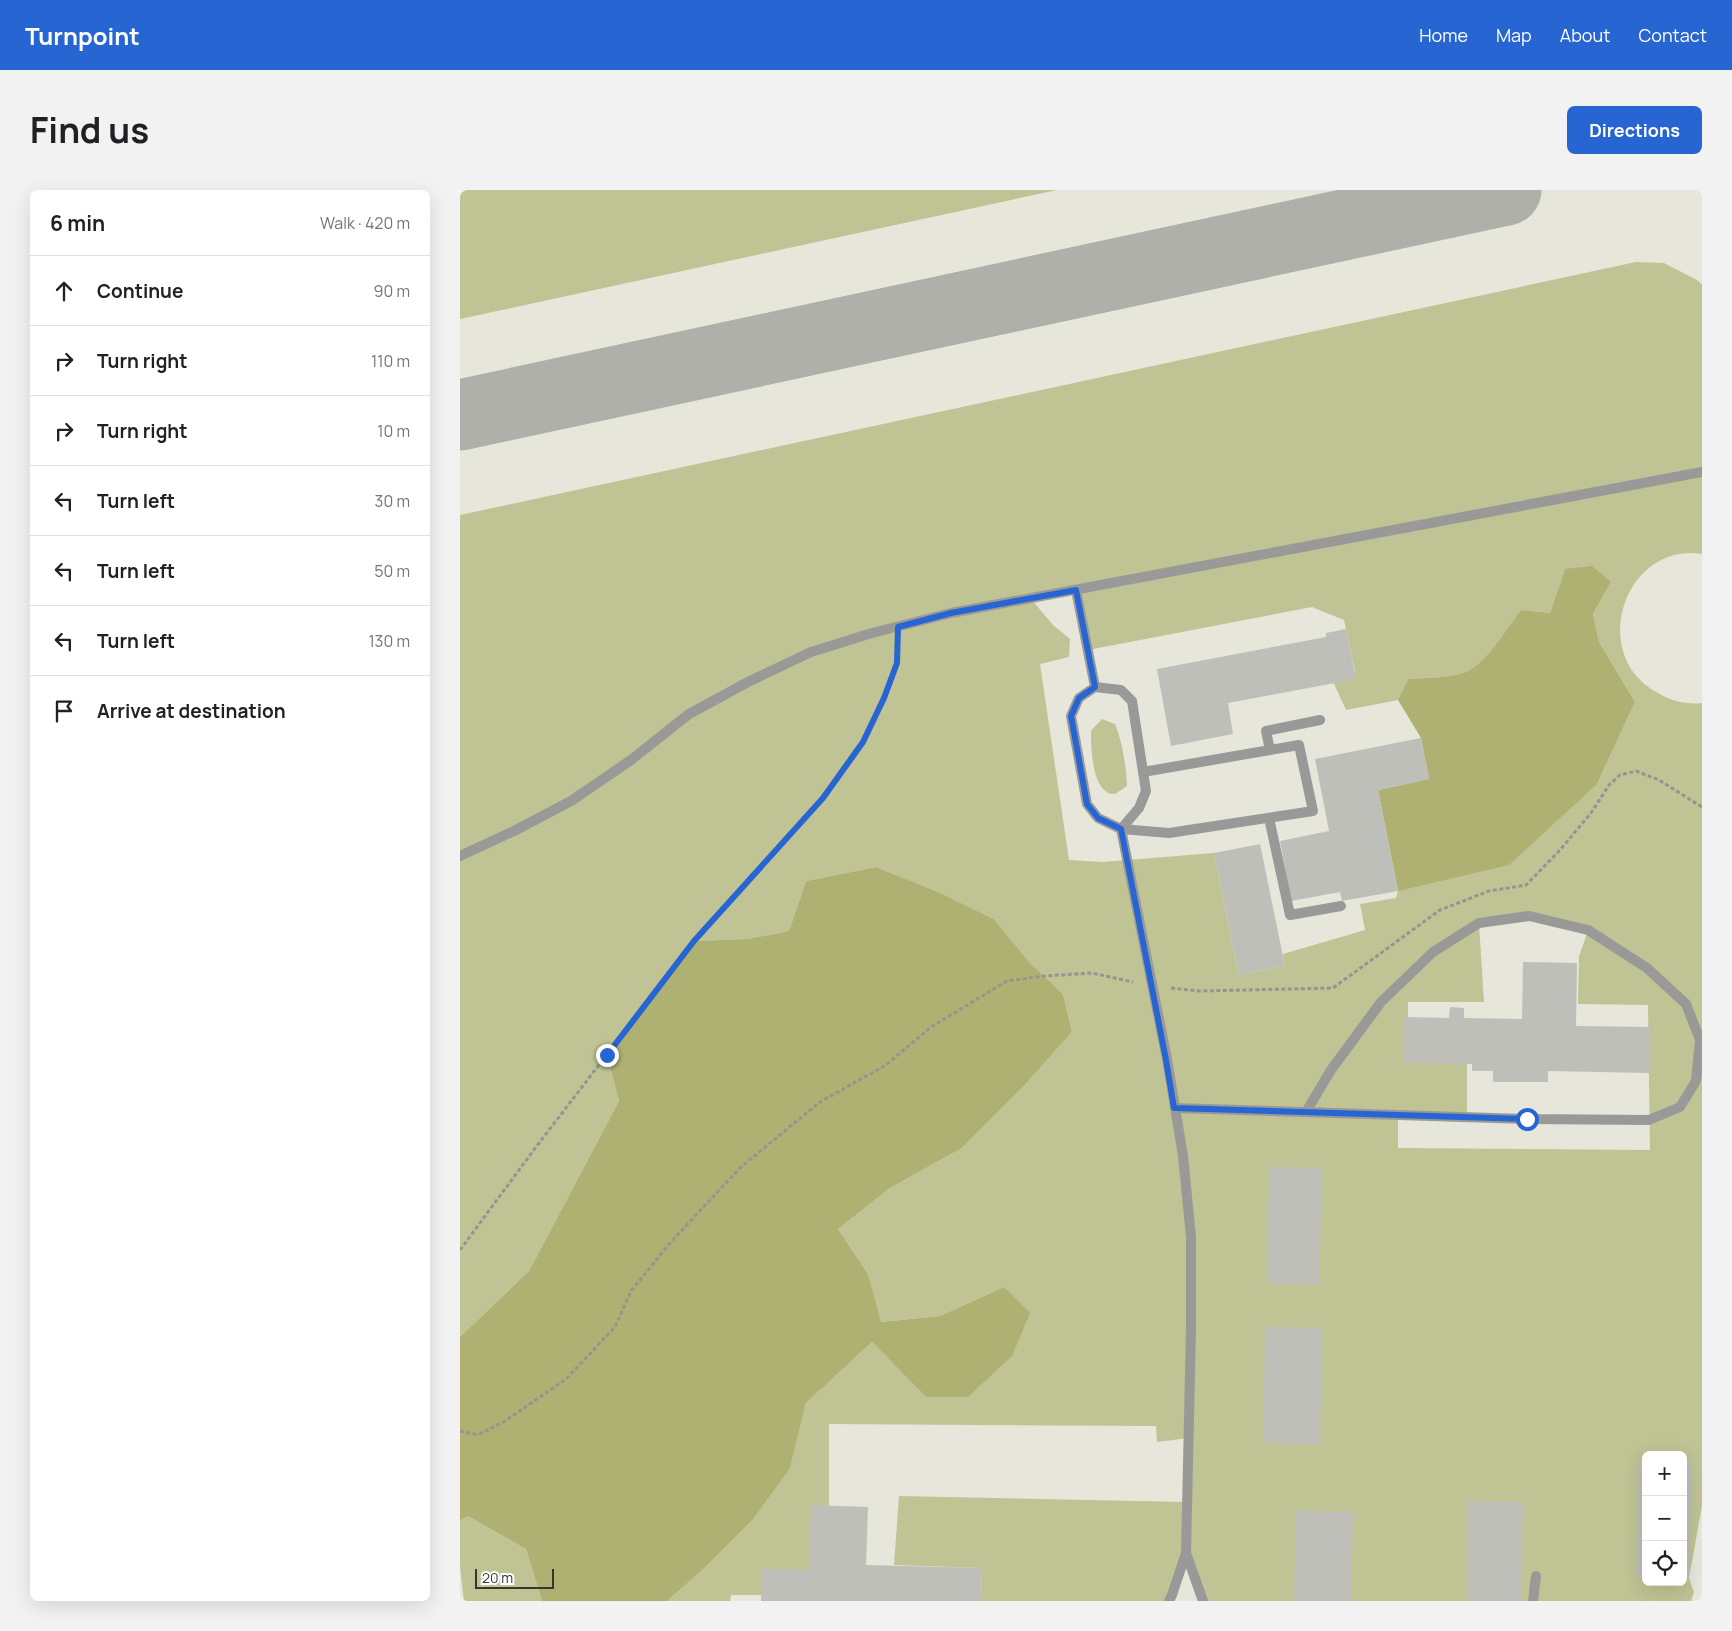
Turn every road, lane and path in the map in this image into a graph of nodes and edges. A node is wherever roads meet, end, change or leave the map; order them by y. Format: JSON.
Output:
{"nodes":[{"id":1,"x":1702,"y":472,"type":"edge"},
{"id":2,"x":1076,"y":590,"type":"junction"},
{"id":3,"x":898,"y":627,"type":"junction"},
{"id":4,"x":1095,"y":687,"type":"junction"},
{"id":5,"x":1320,"y":720,"type":"dead end"},
{"id":6,"x":1270,"y":750,"type":"junction"},
{"id":7,"x":1143,"y":772,"type":"junction"},
{"id":8,"x":1702,"y":807,"type":"edge"},
{"id":9,"x":1269,"y":818,"type":"junction"},
{"id":10,"x":1121,"y":829,"type":"junction"},
{"id":11,"x":460,"y":856,"type":"edge"},
{"id":12,"x":1341,"y":906,"type":"dead end"},
{"id":13,"x":1152,"y":987,"type":"junction"},
{"id":14,"x":1174,"y":1108,"type":"junction"},
{"id":15,"x":1306,"y":1112,"type":"junction"},
{"id":16,"x":460,"y":1250,"type":"edge"},
{"id":17,"x":460,"y":1431,"type":"edge"},
{"id":18,"x":1186,"y":1553,"type":"junction"},
{"id":19,"x":1536,"y":1576,"type":"dead end"},
{"id":20,"x":1169,"y":1601,"type":"edge"},
{"id":21,"x":1203,"y":1601,"type":"edge"},
{"id":22,"x":1533,"y":1601,"type":"edge"}],
"edges":[{"from":1,"to":2,"type":"lane"},
{"from":2,"to":3,"type":"lane"},
{"from":2,"to":4,"type":"lane"},
{"from":3,"to":11,"type":"lane"},
{"from":3,"to":16,"type":"path"},
{"from":4,"to":7,"type":"lane"},
{"from":4,"to":10,"type":"lane"},
{"from":5,"to":6,"type":"lane"},
{"from":6,"to":7,"type":"lane"},
{"from":6,"to":9,"type":"lane"},
{"from":7,"to":10,"type":"lane"},
{"from":8,"to":13,"type":"path"},
{"from":9,"to":10,"type":"lane"},
{"from":9,"to":12,"type":"lane"},
{"from":10,"to":13,"type":"lane"},
{"from":13,"to":14,"type":"lane"},
{"from":13,"to":17,"type":"path"},
{"from":14,"to":15,"type":"lane"},
{"from":14,"to":18,"type":"lane"},
{"from":15,"to":15,"type":"lane"},
{"from":18,"to":20,"type":"lane"},
{"from":18,"to":21,"type":"lane"},
{"from":19,"to":22,"type":"lane"}]}
